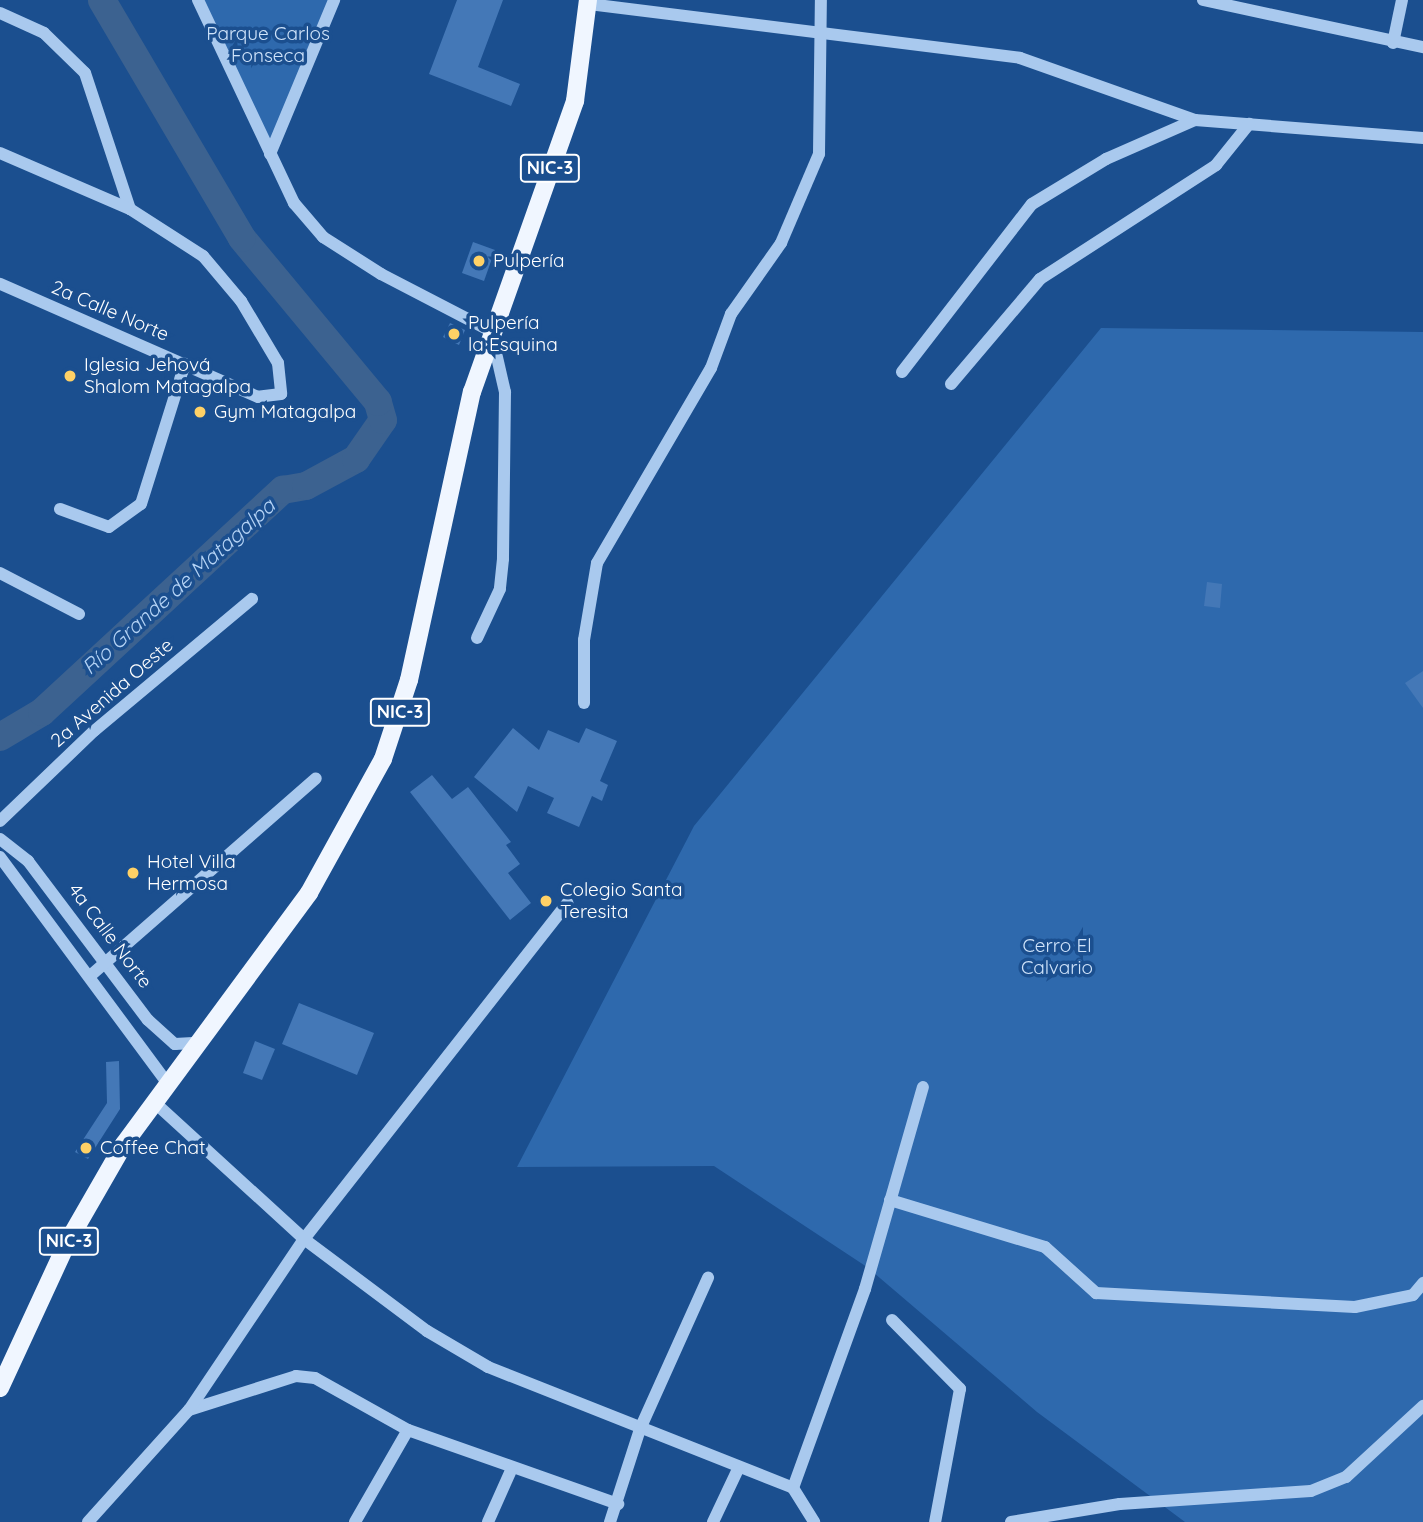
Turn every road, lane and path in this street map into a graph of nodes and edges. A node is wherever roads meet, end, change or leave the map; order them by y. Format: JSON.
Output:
{"nodes":[{"id":1,"x":198,"y":0,"type":"edge"},
{"id":2,"x":334,"y":0,"type":"edge"},
{"id":3,"x":821,"y":0,"type":"edge"},
{"id":4,"x":1203,"y":0,"type":"edge"},
{"id":5,"x":1402,"y":0,"type":"edge"},
{"id":6,"x":588,"y":2,"type":"edge"},
{"id":7,"x":1233,"y":3,"type":"edge"},
{"id":8,"x":0,"y":13,"type":"edge"},
{"id":9,"x":817,"y":38,"type":"junction"},
{"id":10,"x":1393,"y":43,"type":"junction"},
{"id":11,"x":1423,"y":47,"type":"edge"},
{"id":12,"x":1195,"y":120,"type":"junction"},
{"id":13,"x":1249,"y":124,"type":"junction"},
{"id":14,"x":1423,"y":138,"type":"edge"},
{"id":15,"x":0,"y":153,"type":"edge"},
{"id":16,"x":270,"y":154,"type":"junction"},
{"id":17,"x":130,"y":209,"type":"junction"},
{"id":18,"x":0,"y":285,"type":"edge"},
{"id":19,"x":491,"y":331,"type":"junction"},
{"id":20,"x":185,"y":364,"type":"junction"},
{"id":21,"x":902,"y":372,"type":"dead end"},
{"id":22,"x":951,"y":384,"type":"dead end"},
{"id":23,"x":60,"y":509,"type":"dead end"},
{"id":24,"x":0,"y":572,"type":"edge"},
{"id":25,"x":252,"y":599,"type":"dead end"},
{"id":26,"x":79,"y":614,"type":"dead end"},
{"id":27,"x":477,"y":638,"type":"dead end"},
{"id":28,"x":584,"y":703,"type":"dead end"},
{"id":29,"x":316,"y":778,"type":"dead end"},
{"id":30,"x":0,"y":821,"type":"edge"},
{"id":31,"x":0,"y":839,"type":"edge"},
{"id":32,"x":0,"y":857,"type":"edge"},
{"id":33,"x":567,"y":903,"type":"dead end"},
{"id":34,"x":104,"y":960,"type":"junction"},
{"id":35,"x":90,"y":976,"type":"junction"},
{"id":36,"x":193,"y":1043,"type":"junction"},
{"id":37,"x":166,"y":1081,"type":"junction"},
{"id":38,"x":923,"y":1087,"type":"dead end"},
{"id":39,"x":153,"y":1101,"type":"junction"},
{"id":40,"x":891,"y":1200,"type":"junction"},
{"id":41,"x":304,"y":1238,"type":"junction"},
{"id":42,"x":708,"y":1278,"type":"dead end"},
{"id":43,"x":1423,"y":1283,"type":"edge"},
{"id":44,"x":891,"y":1320,"type":"dead end"},
{"id":45,"x":0,"y":1388,"type":"edge"},
{"id":46,"x":1423,"y":1406,"type":"edge"},
{"id":47,"x":189,"y":1410,"type":"junction"},
{"id":48,"x":640,"y":1429,"type":"junction"},
{"id":49,"x":408,"y":1430,"type":"junction"},
{"id":50,"x":739,"y":1467,"type":"junction"},
{"id":51,"x":512,"y":1468,"type":"junction"},
{"id":52,"x":793,"y":1488,"type":"junction"},
{"id":53,"x":618,"y":1504,"type":"junction"},
{"id":54,"x":88,"y":1522,"type":"edge"},
{"id":55,"x":355,"y":1522,"type":"edge"},
{"id":56,"x":488,"y":1522,"type":"edge"},
{"id":57,"x":610,"y":1522,"type":"edge"},
{"id":58,"x":713,"y":1522,"type":"edge"},
{"id":59,"x":814,"y":1522,"type":"edge"},
{"id":60,"x":935,"y":1522,"type":"edge"},
{"id":61,"x":1011,"y":1522,"type":"edge"}],
"edges":[{"from":1,"to":16,"type":"street"},
{"from":2,"to":16,"type":"street"},
{"from":3,"to":9,"type":"street"},
{"from":4,"to":7,"type":"street"},
{"from":5,"to":10,"type":"street"},
{"from":6,"to":9,"type":"street"},
{"from":6,"to":19,"type":"main road","number":"NIC-3"},
{"from":7,"to":10,"type":"street"},
{"from":8,"to":17,"type":"street"},
{"from":9,"to":12,"type":"street"},
{"from":9,"to":28,"type":"street"},
{"from":10,"to":11,"type":"street"},
{"from":12,"to":13,"type":"street"},
{"from":12,"to":21,"type":"street"},
{"from":13,"to":14,"type":"street"},
{"from":13,"to":22,"type":"street"},
{"from":15,"to":17,"type":"street"},
{"from":16,"to":19,"type":"street"},
{"from":17,"to":20,"type":"street","name":"2a Calle Norte"},
{"from":18,"to":20,"type":"street","name":"2a Calle Norte"},
{"from":19,"to":27,"type":"street"},
{"from":19,"to":36,"type":"main road","number":"NIC-3"},
{"from":20,"to":23,"type":"street"},
{"from":24,"to":26,"type":"street"},
{"from":25,"to":30,"type":"street","name":"2a Avenida Oeste"},
{"from":29,"to":34,"type":"street"},
{"from":31,"to":34,"type":"street","name":"4a Calle Norte"},
{"from":32,"to":35,"type":"street","name":"4a Calle Norte"},
{"from":33,"to":41,"type":"street"},
{"from":34,"to":35,"type":"street"},
{"from":34,"to":36,"type":"street","name":"4a Calle Norte"},
{"from":35,"to":37,"type":"street","name":"4a Calle Norte"},
{"from":36,"to":37,"type":"main road","number":"NIC-3"},
{"from":37,"to":39,"type":"main road","number":"NIC-3"},
{"from":38,"to":40,"type":"street"},
{"from":39,"to":41,"type":"street"},
{"from":39,"to":45,"type":"main road","number":"NIC-3"},
{"from":40,"to":43,"type":"street"},
{"from":40,"to":52,"type":"street"},
{"from":41,"to":47,"type":"street"},
{"from":41,"to":48,"type":"street"},
{"from":42,"to":48,"type":"street"},
{"from":44,"to":60,"type":"street"},
{"from":46,"to":61,"type":"street"},
{"from":47,"to":49,"type":"street"},
{"from":47,"to":54,"type":"street"},
{"from":48,"to":50,"type":"street"},
{"from":48,"to":53,"type":"street"},
{"from":49,"to":51,"type":"street"},
{"from":49,"to":55,"type":"street"},
{"from":50,"to":52,"type":"street"},
{"from":50,"to":58,"type":"street"},
{"from":51,"to":53,"type":"street"},
{"from":51,"to":56,"type":"street"},
{"from":52,"to":59,"type":"street"},
{"from":53,"to":57,"type":"street"}]}
